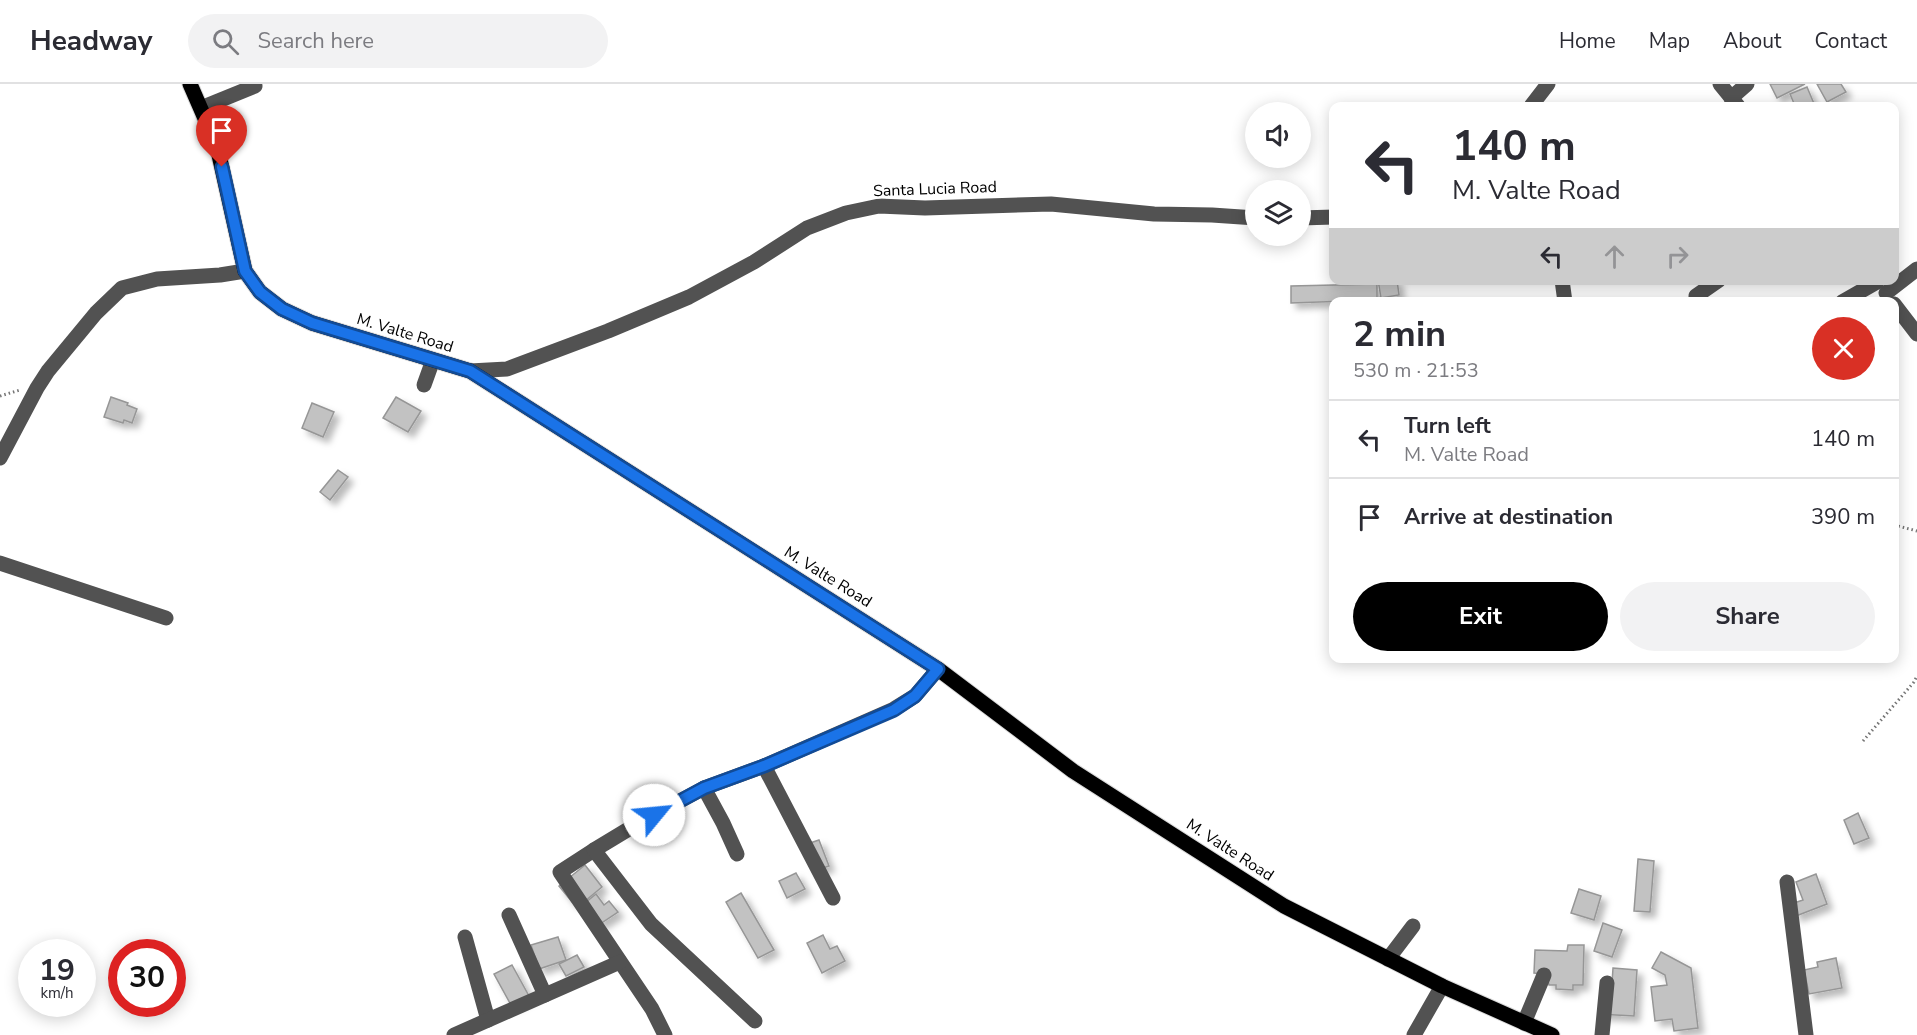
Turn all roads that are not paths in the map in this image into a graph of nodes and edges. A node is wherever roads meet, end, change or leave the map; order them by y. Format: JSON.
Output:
{"nodes":[{"id":1,"x":190,"y":84,"type":"edge"},
{"id":2,"x":1548,"y":84,"type":"edge"},
{"id":3,"x":1720,"y":84,"type":"edge"},
{"id":4,"x":1747,"y":84,"type":"edge"},
{"id":5,"x":255,"y":86,"type":"dead end"},
{"id":6,"x":1534,"y":102,"type":"edge"},
{"id":7,"x":1734,"y":102,"type":"edge"},
{"id":8,"x":201,"y":108,"type":"junction"},
{"id":9,"x":1245,"y":217,"type":"edge"},
{"id":10,"x":1329,"y":217,"type":"edge"},
{"id":11,"x":1311,"y":218,"type":"edge"},
{"id":12,"x":1917,"y":269,"type":"edge"},
{"id":13,"x":245,"y":271,"type":"junction"},
{"id":14,"x":1899,"y":282,"type":"edge"},
{"id":15,"x":1712,"y":285,"type":"edge"},
{"id":16,"x":1885,"y":292,"type":"edge"},
{"id":17,"x":1696,"y":297,"type":"edge"},
{"id":18,"x":1864,"y":297,"type":"edge"},
{"id":19,"x":1899,"y":310,"type":"edge"},
{"id":20,"x":1917,"y":334,"type":"edge"},
{"id":21,"x":434,"y":360,"type":"junction"},
{"id":22,"x":470,"y":371,"type":"junction"},
{"id":23,"x":424,"y":385,"type":"dead end"},
{"id":24,"x":0,"y":458,"type":"edge"},
{"id":25,"x":0,"y":564,"type":"edge"},
{"id":26,"x":166,"y":618,"type":"dead end"},
{"id":27,"x":938,"y":669,"type":"junction"},
{"id":28,"x":764,"y":766,"type":"junction"},
{"id":29,"x":704,"y":788,"type":"junction"},
{"id":30,"x":594,"y":850,"type":"junction"},
{"id":31,"x":737,"y":854,"type":"dead end"},
{"id":32,"x":1787,"y":882,"type":"dead end"},
{"id":33,"x":833,"y":898,"type":"dead end"},
{"id":34,"x":509,"y":915,"type":"dead end"},
{"id":35,"x":1413,"y":926,"type":"dead end"},
{"id":36,"x":465,"y":937,"type":"dead end"},
{"id":37,"x":1388,"y":959,"type":"junction"},
{"id":38,"x":620,"y":962,"type":"junction"},
{"id":39,"x":1544,"y":975,"type":"dead end"},
{"id":40,"x":1607,"y":983,"type":"dead end"},
{"id":41,"x":1442,"y":986,"type":"junction"},
{"id":42,"x":545,"y":995,"type":"junction"},
{"id":43,"x":488,"y":1020,"type":"junction"},
{"id":44,"x":754,"y":1021,"type":"dead end"},
{"id":45,"x":1524,"y":1023,"type":"junction"},
{"id":46,"x":454,"y":1035,"type":"edge"},
{"id":47,"x":665,"y":1035,"type":"edge"},
{"id":48,"x":1414,"y":1035,"type":"edge"},
{"id":49,"x":1552,"y":1035,"type":"edge"},
{"id":50,"x":1602,"y":1035,"type":"edge"},
{"id":51,"x":1806,"y":1035,"type":"edge"}],
"edges":[{"from":1,"to":8,"type":"main road","name":"M. Valte Road"},
{"from":2,"to":6,"type":"street"},
{"from":3,"to":7,"type":"street"},
{"from":4,"to":7,"type":"street"},
{"from":5,"to":8,"type":"street"},
{"from":8,"to":13,"type":"main road","name":"M. Valte Road"},
{"from":9,"to":22,"type":"street","name":"Santa Lucia Road"},
{"from":10,"to":11,"type":"street"},
{"from":12,"to":14,"type":"street"},
{"from":13,"to":21,"type":"main road","name":"M. Valte Road"},
{"from":13,"to":24,"type":"street"},
{"from":15,"to":17,"type":"street"},
{"from":16,"to":18,"type":"street"},
{"from":19,"to":20,"type":"street"},
{"from":21,"to":22,"type":"main road","name":"M. Valte Road"},
{"from":21,"to":23,"type":"street"},
{"from":22,"to":27,"type":"main road","name":"M. Valte Road"},
{"from":25,"to":26,"type":"street"},
{"from":27,"to":28,"type":"street"},
{"from":27,"to":37,"type":"main road","name":"M. Valte Road"},
{"from":28,"to":29,"type":"street"},
{"from":28,"to":33,"type":"street"},
{"from":29,"to":30,"type":"street"},
{"from":29,"to":31,"type":"street"},
{"from":30,"to":38,"type":"street"},
{"from":30,"to":44,"type":"street"},
{"from":32,"to":51,"type":"street"},
{"from":34,"to":42,"type":"street"},
{"from":35,"to":37,"type":"street"},
{"from":36,"to":43,"type":"street"},
{"from":37,"to":41,"type":"main road","name":"M. Valte Road"},
{"from":38,"to":42,"type":"street"},
{"from":38,"to":47,"type":"street"},
{"from":39,"to":45,"type":"street"},
{"from":40,"to":50,"type":"street"},
{"from":41,"to":45,"type":"main road","name":"M. Valte Road"},
{"from":41,"to":48,"type":"street"},
{"from":42,"to":43,"type":"street"},
{"from":43,"to":46,"type":"street"},
{"from":45,"to":49,"type":"main road","name":"M. Valte Road"}]}
